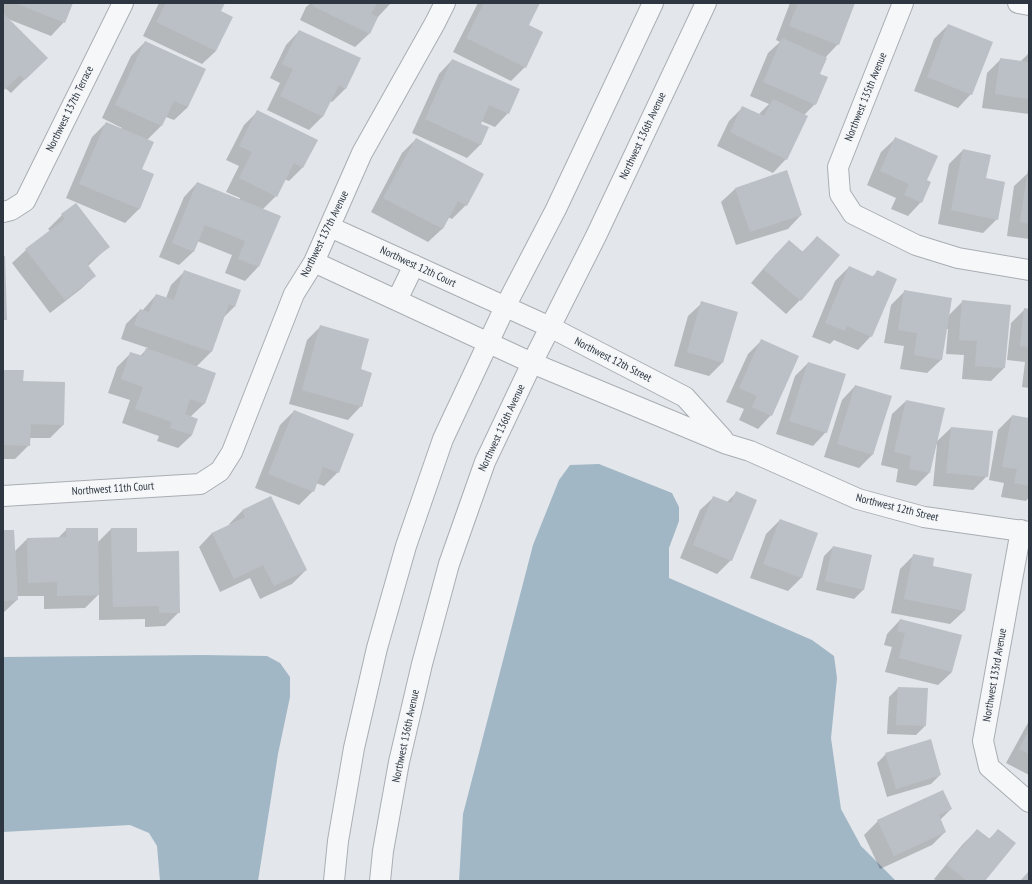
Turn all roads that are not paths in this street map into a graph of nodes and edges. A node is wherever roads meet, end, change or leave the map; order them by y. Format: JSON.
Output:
{"nodes":[{"id":1,"x":123,"y":3,"type":"edge"},
{"id":2,"x":445,"y":3,"type":"edge"},
{"id":3,"x":653,"y":3,"type":"edge"},
{"id":4,"x":706,"y":3,"type":"edge"},
{"id":5,"x":903,"y":3,"type":"edge"},
{"id":6,"x":1018,"y":3,"type":"edge"},
{"id":7,"x":1029,"y":5,"type":"edge"},
{"id":8,"x":7,"y":211,"type":"edge"},
{"id":9,"x":330,"y":227,"type":"junction"},
{"id":10,"x":314,"y":262,"type":"junction"},
{"id":11,"x":414,"y":265,"type":"junction"},
{"id":12,"x":1029,"y":270,"type":"edge"},
{"id":13,"x":397,"y":300,"type":"junction"},
{"id":14,"x":505,"y":308,"type":"junction"},
{"id":15,"x":550,"y":328,"type":"junction"},
{"id":16,"x":488,"y":343,"type":"junction"},
{"id":17,"x":532,"y":363,"type":"junction"},
{"id":18,"x":727,"y":444,"type":"junction"},
{"id":19,"x":220,"y":471,"type":"joint"},
{"id":20,"x":3,"y":496,"type":"edge"},
{"id":21,"x":1025,"y":531,"type":"edge"},
{"id":22,"x":1029,"y":802,"type":"edge"},
{"id":23,"x":334,"y":881,"type":"edge"},
{"id":24,"x":380,"y":881,"type":"edge"}],
"edges":[{"from":1,"to":8,"type":"street","name":"Northwest 137th Terrace"},
{"from":2,"to":9,"type":"street","name":"Northwest 137th Avenue"},
{"from":3,"to":14,"type":"street"},
{"from":4,"to":15,"type":"street","name":"Northwest 136th Avenue"},
{"from":5,"to":12,"type":"street","name":"Northwest 135th Avenue"},
{"from":6,"to":7,"type":"street"},
{"from":9,"to":10,"type":"street","name":"Northwest 137th Avenue"},
{"from":9,"to":11,"type":"street","name":"Northwest 12th Court"},
{"from":10,"to":13,"type":"street"},
{"from":10,"to":19,"type":"street","name":"Northwest 137th Avenue"},
{"from":11,"to":13,"type":"street"},
{"from":11,"to":14,"type":"street","name":"Northwest 12th Court"},
{"from":13,"to":16,"type":"street"},
{"from":14,"to":15,"type":"street","name":"Northwest 12th Street"},
{"from":14,"to":16,"type":"street"},
{"from":15,"to":17,"type":"street","name":"Northwest 136th Avenue"},
{"from":15,"to":18,"type":"street","name":"Northwest 12th Street"},
{"from":16,"to":17,"type":"street","name":"Northwest 12th Street"},
{"from":16,"to":23,"type":"street"},
{"from":17,"to":18,"type":"street","name":"Northwest 12th Street"},
{"from":17,"to":24,"type":"street","name":"Northwest 136th Avenue"},
{"from":18,"to":21,"type":"street","name":"Northwest 12th Street"},
{"from":19,"to":20,"type":"street","name":"Northwest 11th Court"},
{"from":21,"to":22,"type":"street","name":"Northwest 133rd Avenue"}]}
